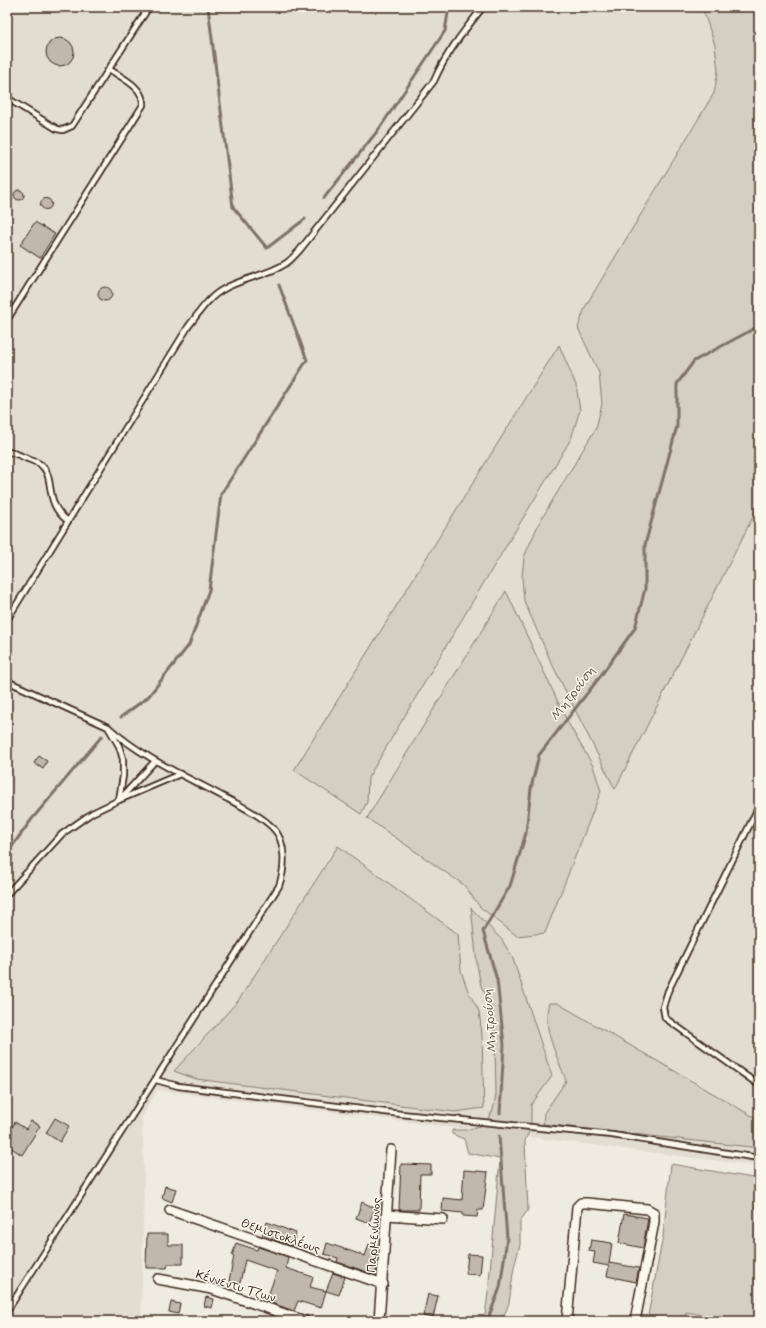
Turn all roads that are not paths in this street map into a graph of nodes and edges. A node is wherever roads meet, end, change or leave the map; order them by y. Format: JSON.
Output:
{"nodes":[{"id":1,"x":149,"y":7,"type":"edge"},
{"id":2,"x":483,"y":7,"type":"edge"},
{"id":3,"x":108,"y":69,"type":"junction"},
{"id":4,"x":7,"y":98,"type":"edge"},
{"id":5,"x":7,"y":320,"type":"edge"},
{"id":6,"x":7,"y":452,"type":"edge"},
{"id":7,"x":68,"y":521,"type":"junction"},
{"id":8,"x":7,"y":620,"type":"edge"},
{"id":9,"x":7,"y":681,"type":"edge"},
{"id":10,"x":108,"y":727,"type":"junction"},
{"id":11,"x":155,"y":761,"type":"junction"},
{"id":12,"x":180,"y":774,"type":"junction"},
{"id":13,"x":119,"y":800,"type":"junction"},
{"id":14,"x":759,"y":806,"type":"edge"},
{"id":15,"x":7,"y":894,"type":"edge"},
{"id":16,"x":156,"y":1080,"type":"junction"},
{"id":17,"x":759,"y":1085,"type":"edge"},
{"id":18,"x":391,"y":1150,"type":"dead end"},
{"id":19,"x":759,"y":1158,"type":"edge"},
{"id":20,"x":170,"y":1210,"type":"dead end"},
{"id":21,"x":387,"y":1215,"type":"junction"},
{"id":22,"x":443,"y":1219,"type":"dead end"},
{"id":23,"x":158,"y":1280,"type":"dead end"},
{"id":24,"x":383,"y":1284,"type":"junction"},
{"id":25,"x":7,"y":1311,"type":"edge"},
{"id":26,"x":305,"y":1321,"type":"edge"},
{"id":27,"x":379,"y":1321,"type":"edge"},
{"id":28,"x":567,"y":1321,"type":"edge"},
{"id":29,"x":635,"y":1321,"type":"edge"}],
"edges":[{"from":1,"to":3,"type":"lane"},
{"from":2,"to":7,"type":"lane"},
{"from":3,"to":4,"type":"lane"},
{"from":3,"to":5,"type":"lane"},
{"from":6,"to":7,"type":"lane"},
{"from":7,"to":8,"type":"lane"},
{"from":9,"to":10,"type":"lane"},
{"from":10,"to":11,"type":"lane"},
{"from":10,"to":13,"type":"lane"},
{"from":11,"to":12,"type":"lane"},
{"from":11,"to":13,"type":"lane"},
{"from":12,"to":13,"type":"lane"},
{"from":12,"to":16,"type":"lane"},
{"from":13,"to":15,"type":"lane"},
{"from":14,"to":17,"type":"lane"},
{"from":16,"to":19,"type":"lane"},
{"from":16,"to":25,"type":"lane"},
{"from":18,"to":21,"type":"street","name":"Παρμενίωνος"},
{"from":20,"to":24,"type":"street","name":"Θεμιστοκλέους"},
{"from":21,"to":22,"type":"street"},
{"from":21,"to":24,"type":"street","name":"Παρμενίωνος"},
{"from":23,"to":26,"type":"street","name":"Κέννεντυ Τζων"},
{"from":24,"to":27,"type":"street","name":"Παρμενίωνος"},
{"from":28,"to":29,"type":"street"}]}
